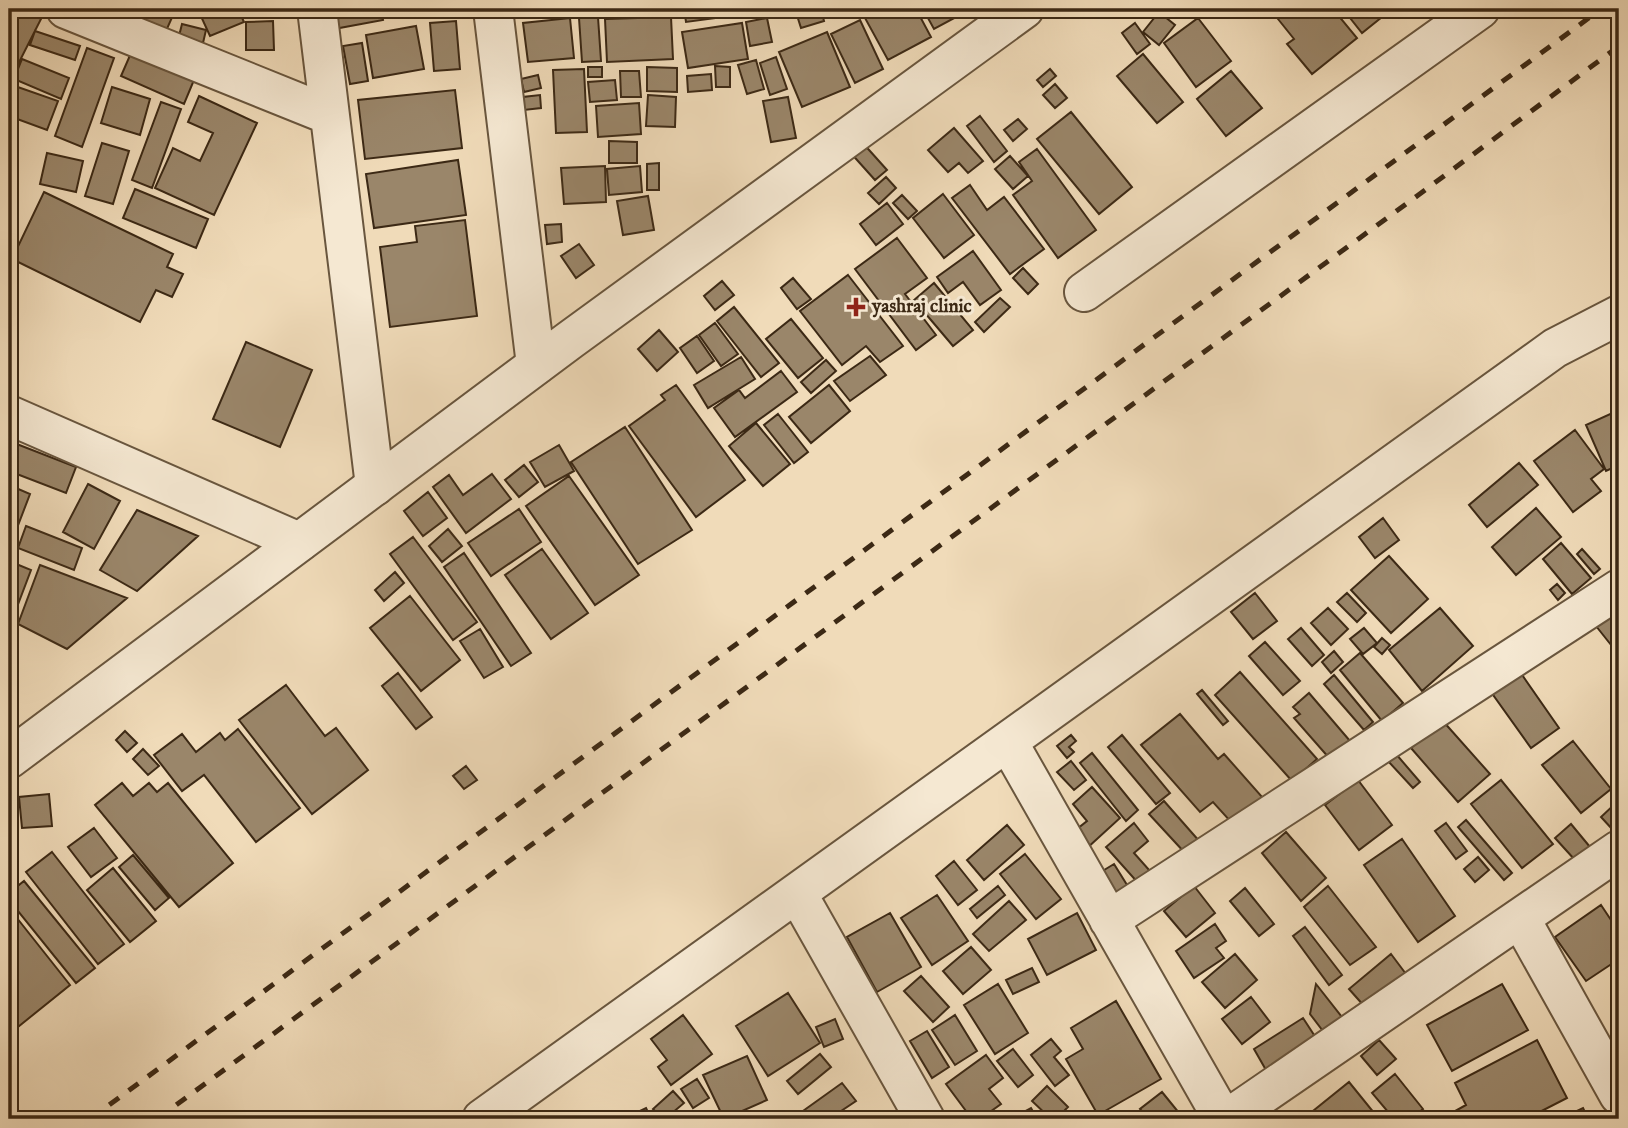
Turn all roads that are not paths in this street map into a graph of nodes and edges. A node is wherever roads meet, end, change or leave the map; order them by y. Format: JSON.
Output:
{"nodes":[{"id":1,"x":66,"y":9,"type":"edge"},
{"id":2,"x":317,"y":9,"type":"edge"},
{"id":3,"x":493,"y":9,"type":"edge"},
{"id":4,"x":1024,"y":9,"type":"edge"},
{"id":5,"x":1480,"y":9,"type":"edge"},
{"id":6,"x":330,"y":115,"type":"junction"},
{"id":7,"x":1084,"y":292,"type":"dead end"},
{"id":8,"x":1619,"y":315,"type":"edge"},
{"id":9,"x":537,"y":365,"type":"junction"},
{"id":10,"x":9,"y":415,"type":"edge"},
{"id":11,"x":375,"y":486,"type":"junction"},
{"id":12,"x":299,"y":542,"type":"junction"},
{"id":13,"x":1619,"y":589,"type":"edge"},
{"id":14,"x":1008,"y":741,"type":"junction"},
{"id":15,"x":9,"y":759,"type":"edge"},
{"id":16,"x":1619,"y":850,"type":"edge"},
{"id":17,"x":797,"y":893,"type":"junction"},
{"id":18,"x":1520,"y":918,"type":"junction"},
{"id":19,"x":1109,"y":920,"type":"junction"},
{"id":20,"x":1619,"y":1095,"type":"edge"},
{"id":21,"x":482,"y":1119,"type":"edge"},
{"id":22,"x":925,"y":1119,"type":"edge"},
{"id":23,"x":1225,"y":1119,"type":"edge"}],
"edges":[{"from":1,"to":6,"type":"street"},
{"from":2,"to":6,"type":"street"},
{"from":3,"to":9,"type":"street"},
{"from":4,"to":9,"type":"street"},
{"from":5,"to":7,"type":"street"},
{"from":6,"to":11,"type":"street"},
{"from":8,"to":14,"type":"street"},
{"from":9,"to":11,"type":"street"},
{"from":10,"to":12,"type":"street"},
{"from":11,"to":12,"type":"street"},
{"from":12,"to":15,"type":"street"},
{"from":13,"to":19,"type":"street"},
{"from":14,"to":17,"type":"street"},
{"from":14,"to":19,"type":"street"},
{"from":16,"to":18,"type":"street"},
{"from":17,"to":21,"type":"street"},
{"from":17,"to":22,"type":"street"},
{"from":18,"to":20,"type":"street"},
{"from":18,"to":23,"type":"street"},
{"from":19,"to":23,"type":"street"}]}
